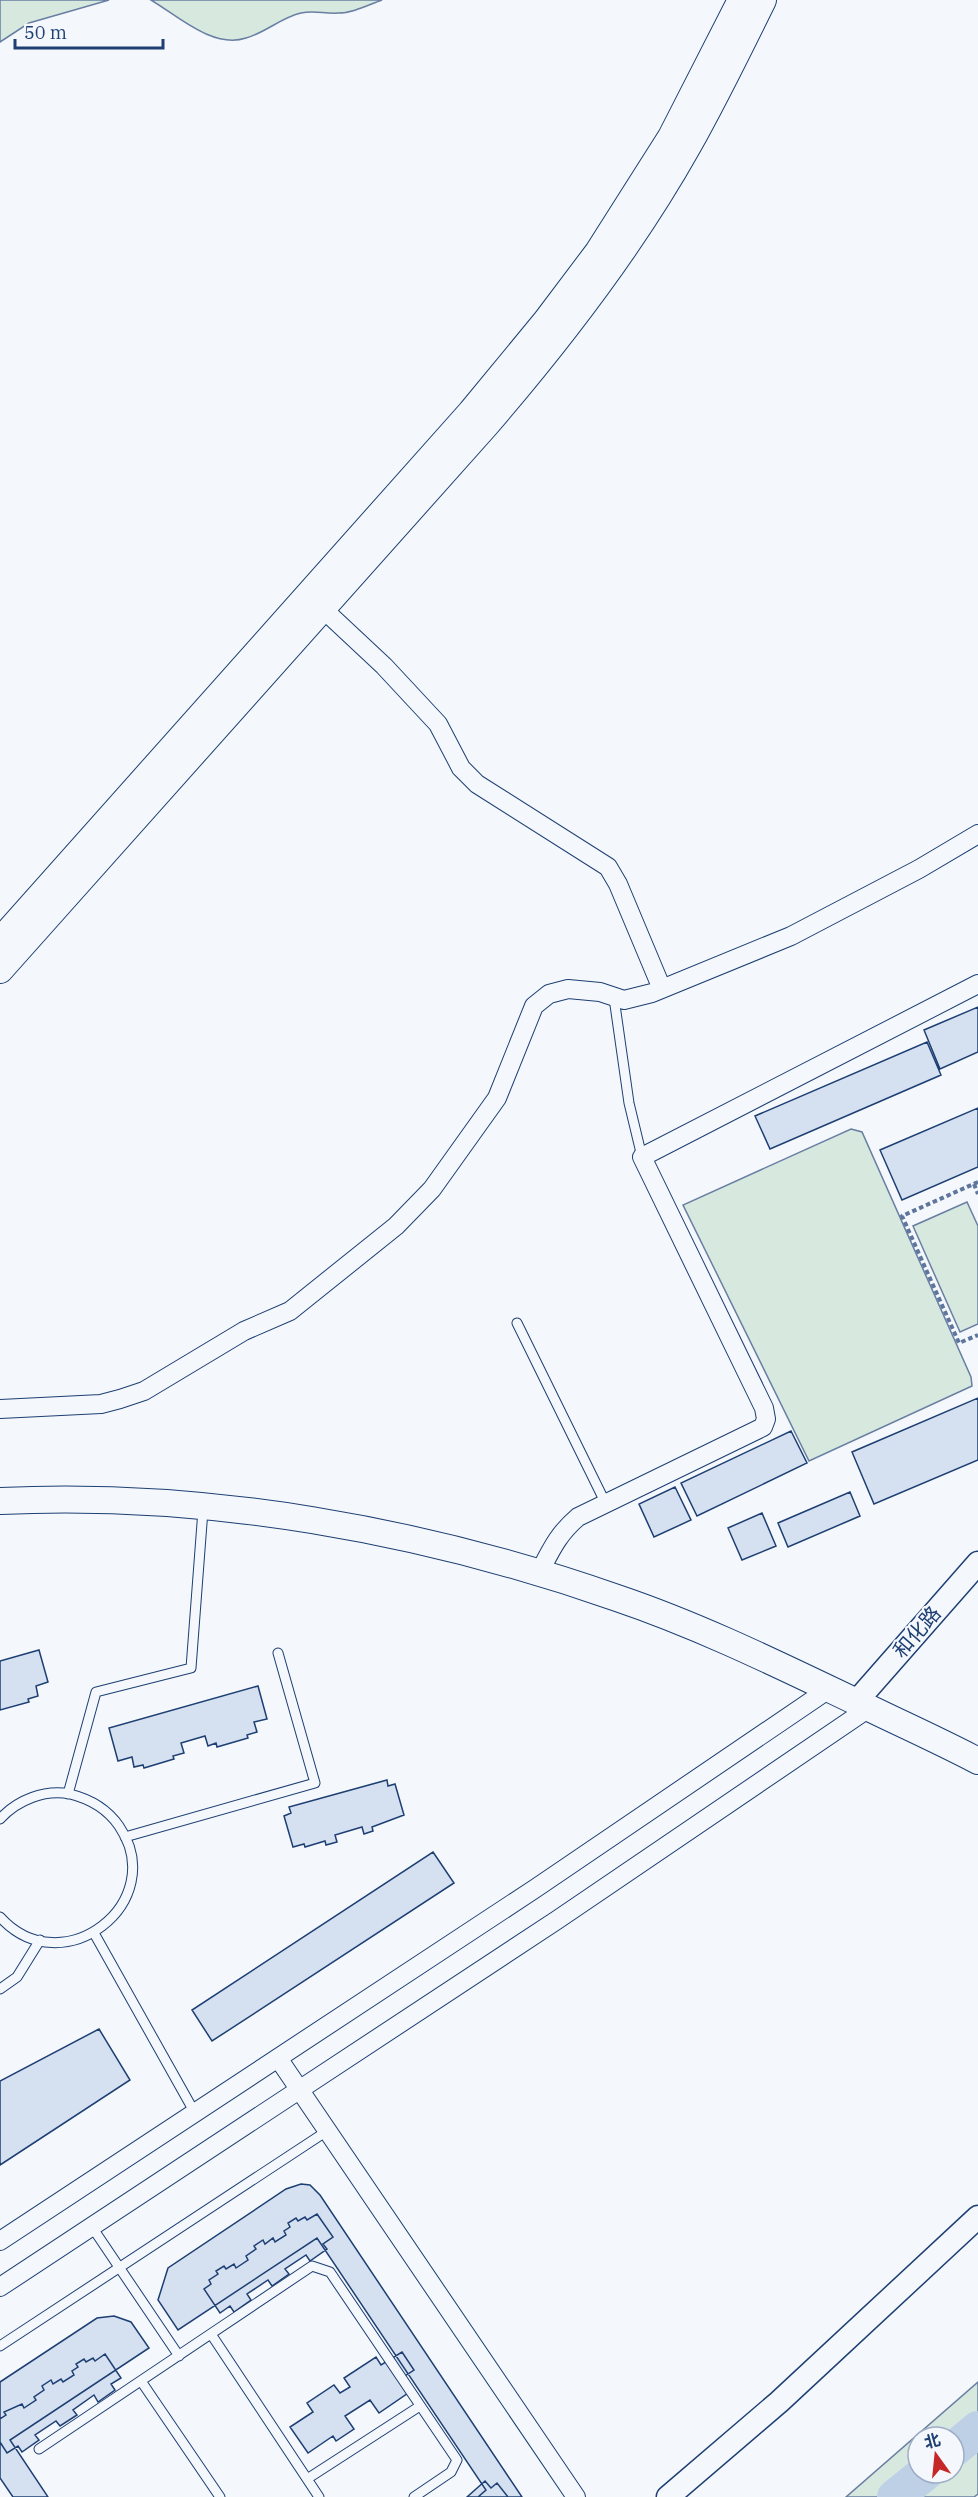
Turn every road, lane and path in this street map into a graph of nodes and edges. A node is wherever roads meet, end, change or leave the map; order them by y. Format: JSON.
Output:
{"nodes":[{"id":1,"x":741,"y":0,"type":"edge"},
{"id":2,"x":763,"y":0,"type":"edge"},
{"id":3,"x":322,"y":608,"type":"junction"},
{"id":4,"x":978,"y":834,"type":"edge"},
{"id":5,"x":0,"y":941,"type":"edge"},
{"id":6,"x":0,"y":969,"type":"edge"},
{"id":7,"x":978,"y":984,"type":"edge"},
{"id":8,"x":662,"y":989,"type":"junction"},
{"id":9,"x":614,"y":998,"type":"junction"},
{"id":10,"x":642,"y":1157,"type":"junction"},
{"id":11,"x":976,"y":1183,"type":"edge"},
{"id":12,"x":978,"y":1194,"type":"edge"},
{"id":13,"x":518,"y":1323,"type":"dead end"},
{"id":14,"x":978,"y":1335,"type":"edge"},
{"id":15,"x":0,"y":1409,"type":"edge"},
{"id":16,"x":0,"y":1501,"type":"edge"},
{"id":17,"x":606,"y":1504,"type":"junction"},
{"id":18,"x":204,"y":1507,"type":"junction"},
{"id":19,"x":978,"y":1563,"type":"edge"},
{"id":20,"x":539,"y":1573,"type":"junction"},
{"id":21,"x":278,"y":1653,"type":"dead end"},
{"id":22,"x":829,"y":1689,"type":"junction"},
{"id":23,"x":862,"y":1705,"type":"junction"},
{"id":24,"x":978,"y":1761,"type":"edge"},
{"id":25,"x":68,"y":1794,"type":"junction"},
{"id":26,"x":0,"y":1820,"type":"edge"},
{"id":27,"x":125,"y":1837,"type":"junction"},
{"id":28,"x":0,"y":1917,"type":"edge"},
{"id":29,"x":94,"y":1933,"type":"junction"},
{"id":30,"x":40,"y":1940,"type":"junction"},
{"id":31,"x":0,"y":1989,"type":"edge"},
{"id":32,"x":278,"y":2058,"type":"junction"},
{"id":33,"x":300,"y":2090,"type":"junction"},
{"id":34,"x":195,"y":2113,"type":"junction"},
{"id":35,"x":327,"y":2131,"type":"junction"},
{"id":36,"x":978,"y":2217,"type":"edge"},
{"id":37,"x":92,"y":2227,"type":"junction"},
{"id":38,"x":0,"y":2241,"type":"edge"},
{"id":39,"x":119,"y":2267,"type":"junction"},
{"id":40,"x":0,"y":2287,"type":"edge"},
{"id":41,"x":211,"y":2334,"type":"junction"},
{"id":42,"x":0,"y":2346,"type":"edge"},
{"id":43,"x":179,"y":2356,"type":"junction"},
{"id":44,"x":141,"y":2381,"type":"junction"},
{"id":45,"x":420,"y":2406,"type":"junction"},
{"id":46,"x":39,"y":2449,"type":"dead end"},
{"id":47,"x":307,"y":2479,"type":"junction"},
{"id":48,"x":220,"y":2497,"type":"edge"},
{"id":49,"x":319,"y":2497,"type":"edge"},
{"id":50,"x":414,"y":2497,"type":"edge"},
{"id":51,"x":576,"y":2497,"type":"edge"},
{"id":52,"x":668,"y":2497,"type":"edge"}],
"edges":[{"from":1,"to":5,"type":"main road"},
{"from":2,"to":3,"type":"main road"},
{"from":3,"to":6,"type":"main road"},
{"from":3,"to":8,"type":"street"},
{"from":4,"to":8,"type":"street"},
{"from":7,"to":10,"type":"street"},
{"from":8,"to":9,"type":"street"},
{"from":9,"to":10,"type":"lane"},
{"from":9,"to":15,"type":"street"},
{"from":10,"to":17,"type":"street"},
{"from":11,"to":12,"type":"path"},
{"from":11,"to":14,"type":"path"},
{"from":13,"to":17,"type":"lane"},
{"from":16,"to":18,"type":"main road"},
{"from":17,"to":20,"type":"street"},
{"from":18,"to":20,"type":"main road"},
{"from":18,"to":25,"type":"lane"},
{"from":19,"to":23,"type":"street","name":"和化路"},
{"from":20,"to":22,"type":"main road"},
{"from":21,"to":27,"type":"lane"},
{"from":22,"to":23,"type":"main road"},
{"from":22,"to":32,"type":"street"},
{"from":23,"to":24,"type":"main road"},
{"from":23,"to":33,"type":"street"},
{"from":25,"to":26,"type":"lane"},
{"from":25,"to":27,"type":"lane"},
{"from":27,"to":29,"type":"lane"},
{"from":28,"to":30,"type":"lane"},
{"from":29,"to":30,"type":"lane"},
{"from":29,"to":34,"type":"lane"},
{"from":30,"to":31,"type":"lane"},
{"from":32,"to":33,"type":"street"},
{"from":32,"to":34,"type":"street"},
{"from":33,"to":35,"type":"street"},
{"from":33,"to":37,"type":"street"},
{"from":34,"to":38,"type":"street"},
{"from":35,"to":39,"type":"lane"},
{"from":35,"to":51,"type":"street"},
{"from":36,"to":52,"type":"street"},
{"from":37,"to":39,"type":"lane"},
{"from":37,"to":40,"type":"street"},
{"from":39,"to":42,"type":"lane"},
{"from":39,"to":43,"type":"lane"},
{"from":41,"to":43,"type":"lane"},
{"from":41,"to":45,"type":"lane"},
{"from":41,"to":47,"type":"lane"},
{"from":43,"to":44,"type":"lane"},
{"from":44,"to":46,"type":"lane"},
{"from":44,"to":48,"type":"lane"},
{"from":45,"to":47,"type":"lane"},
{"from":45,"to":50,"type":"lane"},
{"from":47,"to":49,"type":"lane"}]}
